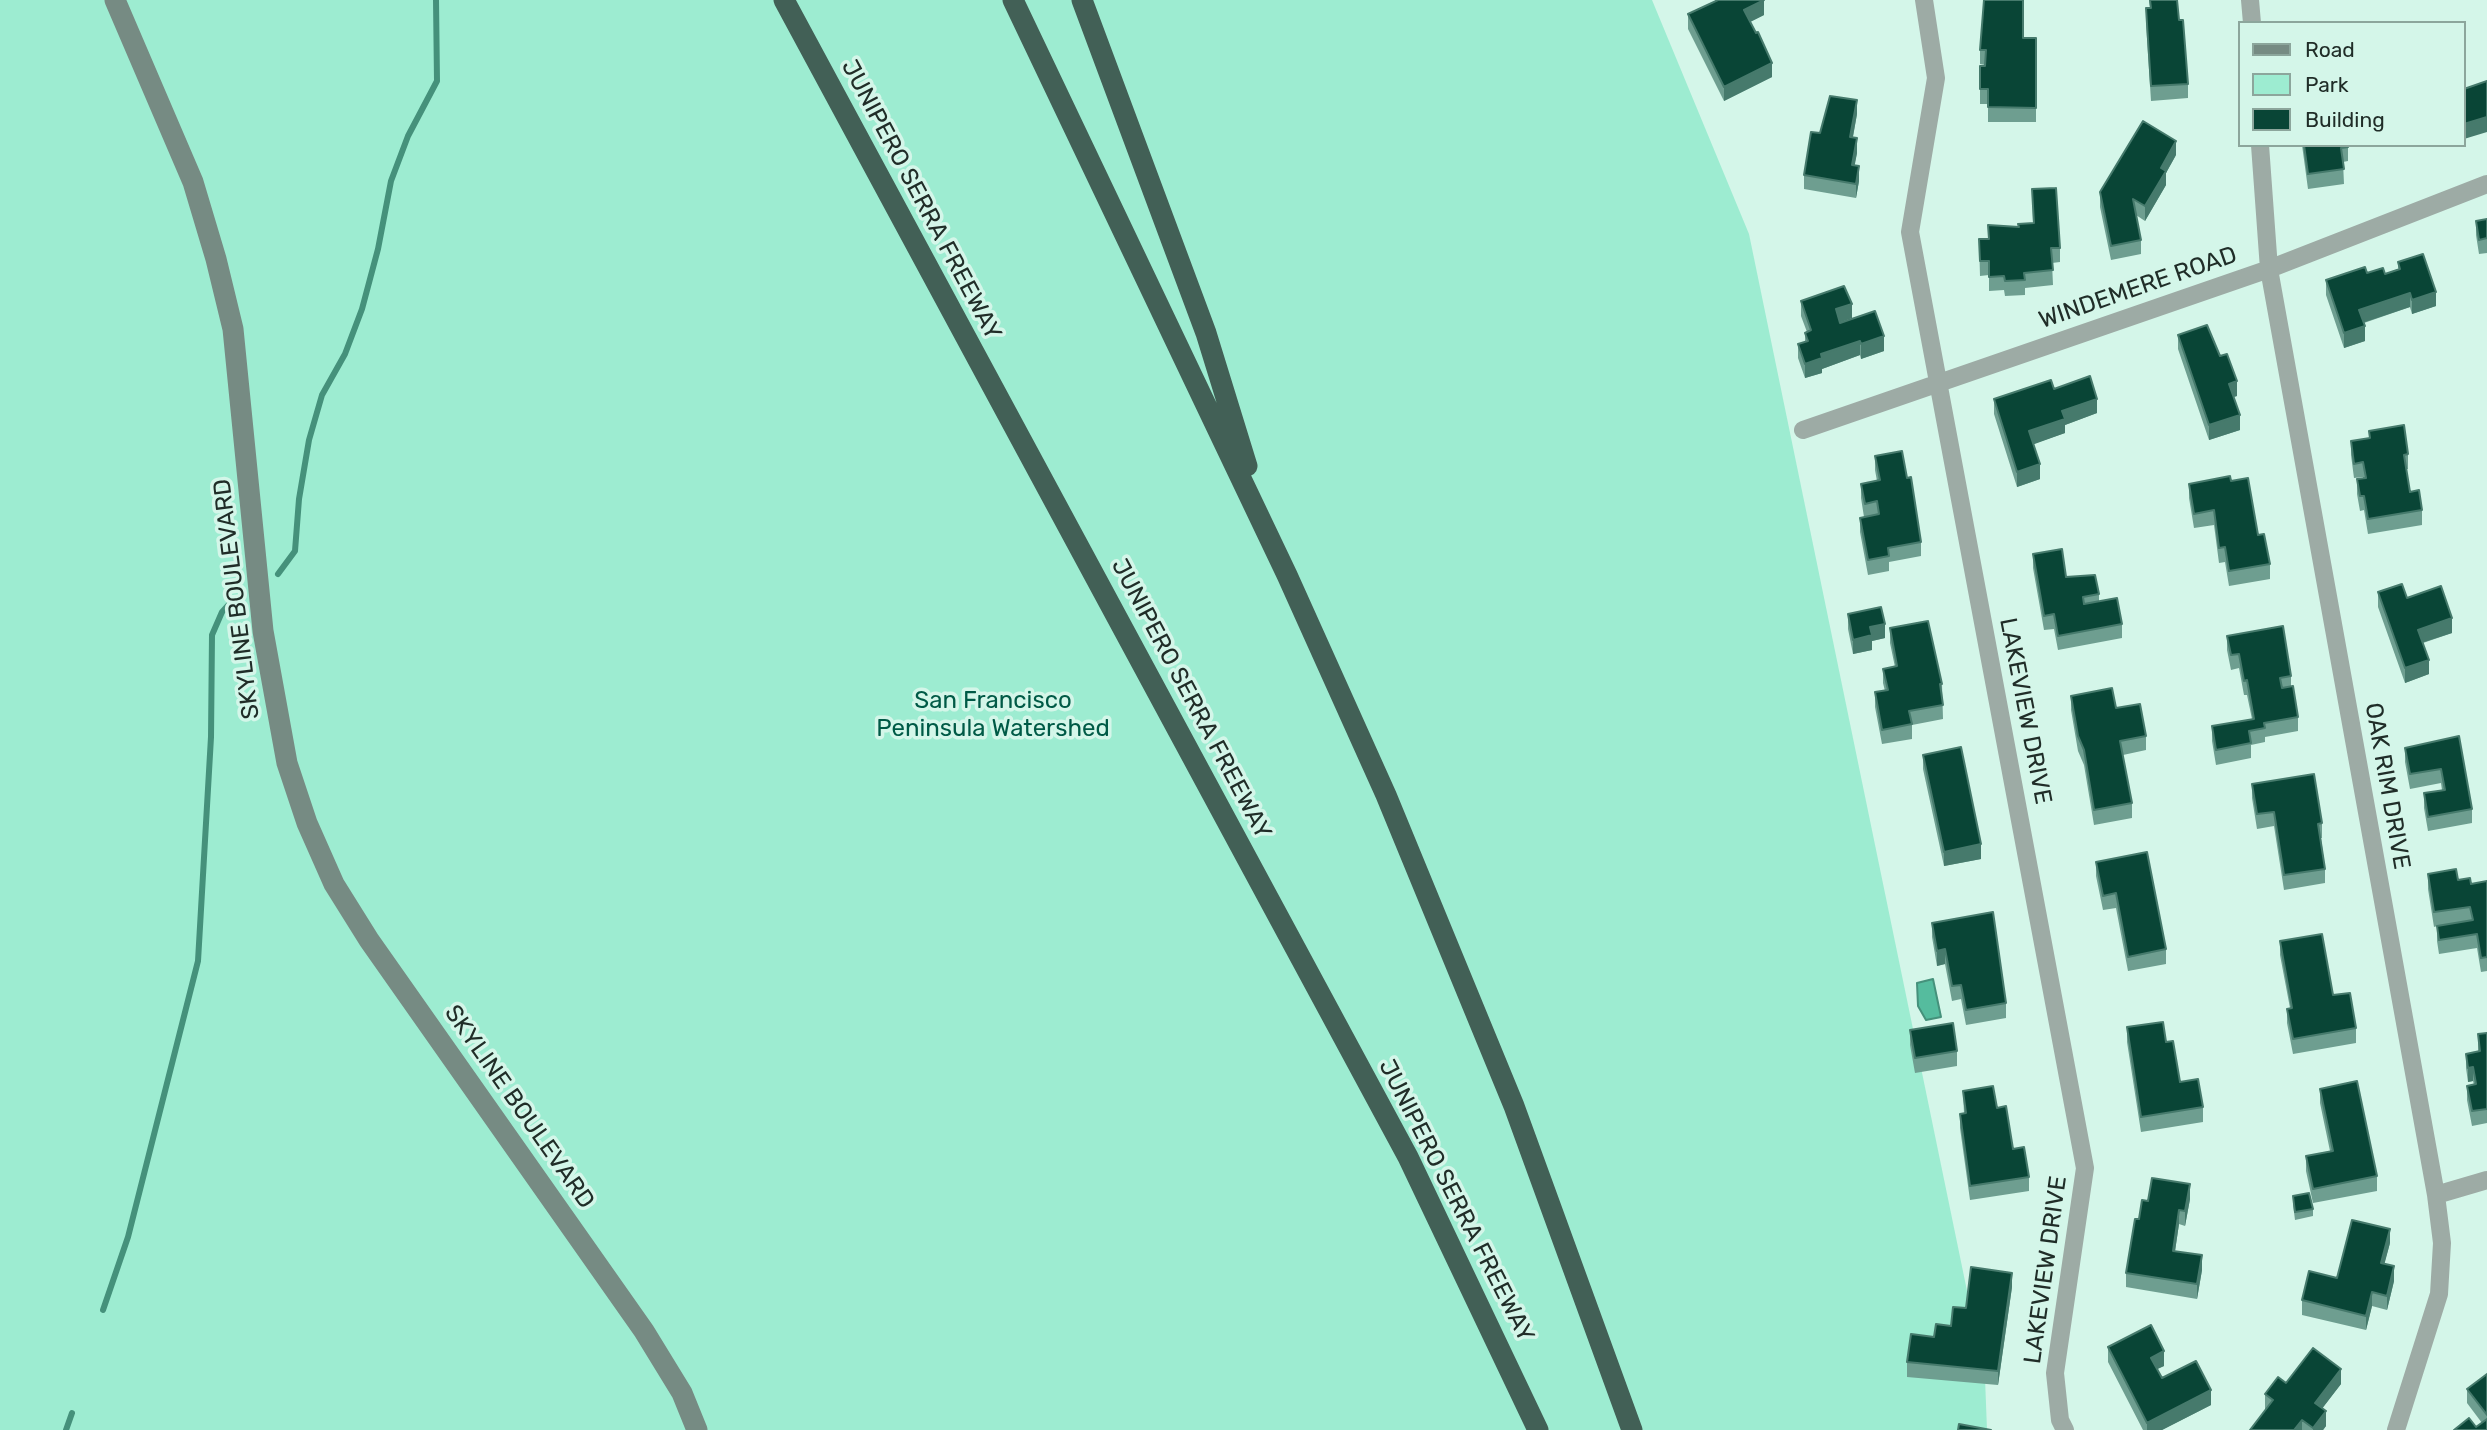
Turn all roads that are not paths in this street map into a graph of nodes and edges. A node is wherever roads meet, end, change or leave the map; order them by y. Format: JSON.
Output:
{"nodes":[{"id":1,"x":115,"y":0,"type":"edge"},
{"id":2,"x":784,"y":0,"type":"edge"},
{"id":3,"x":1013,"y":0,"type":"edge"},
{"id":4,"x":1082,"y":0,"type":"edge"},
{"id":5,"x":1924,"y":0,"type":"edge"},
{"id":6,"x":2250,"y":0,"type":"edge"},
{"id":7,"x":2252,"y":21,"type":"edge"},
{"id":8,"x":2260,"y":147,"type":"edge"},
{"id":9,"x":2487,"y":184,"type":"edge"},
{"id":10,"x":2269,"y":269,"type":"junction"},
{"id":11,"x":1938,"y":382,"type":"junction"},
{"id":12,"x":1803,"y":430,"type":"dead end"},
{"id":13,"x":1267,"y":532,"type":"junction"},
{"id":14,"x":2487,"y":1180,"type":"edge"},
{"id":15,"x":2436,"y":1195,"type":"junction"},
{"id":16,"x":697,"y":1430,"type":"edge"},
{"id":17,"x":1538,"y":1430,"type":"edge"},
{"id":18,"x":1632,"y":1430,"type":"edge"},
{"id":19,"x":2065,"y":1430,"type":"edge"},
{"id":20,"x":2396,"y":1430,"type":"edge"}],
"edges":[{"from":1,"to":16,"type":"street","name":"SKYLINE BOULEVARD"},
{"from":2,"to":17,"type":"highway","name":"JUNIPERO SERRA FREEWAY"},
{"from":3,"to":13,"type":"highway"},
{"from":4,"to":13,"type":"highway"},
{"from":5,"to":11,"type":"street","name":"LAKEVIEW DRIVE"},
{"from":6,"to":7,"type":"street"},
{"from":8,"to":10,"type":"street","name":"OAK RIM DRIVE"},
{"from":9,"to":10,"type":"street","name":"WINDEMERE ROAD"},
{"from":10,"to":11,"type":"street","name":"WINDEMERE ROAD"},
{"from":10,"to":15,"type":"street","name":"OAK RIM DRIVE"},
{"from":11,"to":12,"type":"street","name":"WINDEMERE ROAD"},
{"from":11,"to":19,"type":"street","name":"LAKEVIEW DRIVE"},
{"from":13,"to":18,"type":"highway"},
{"from":14,"to":15,"type":"street"},
{"from":15,"to":20,"type":"street","name":"OAK RIM DRIVE"}]}
